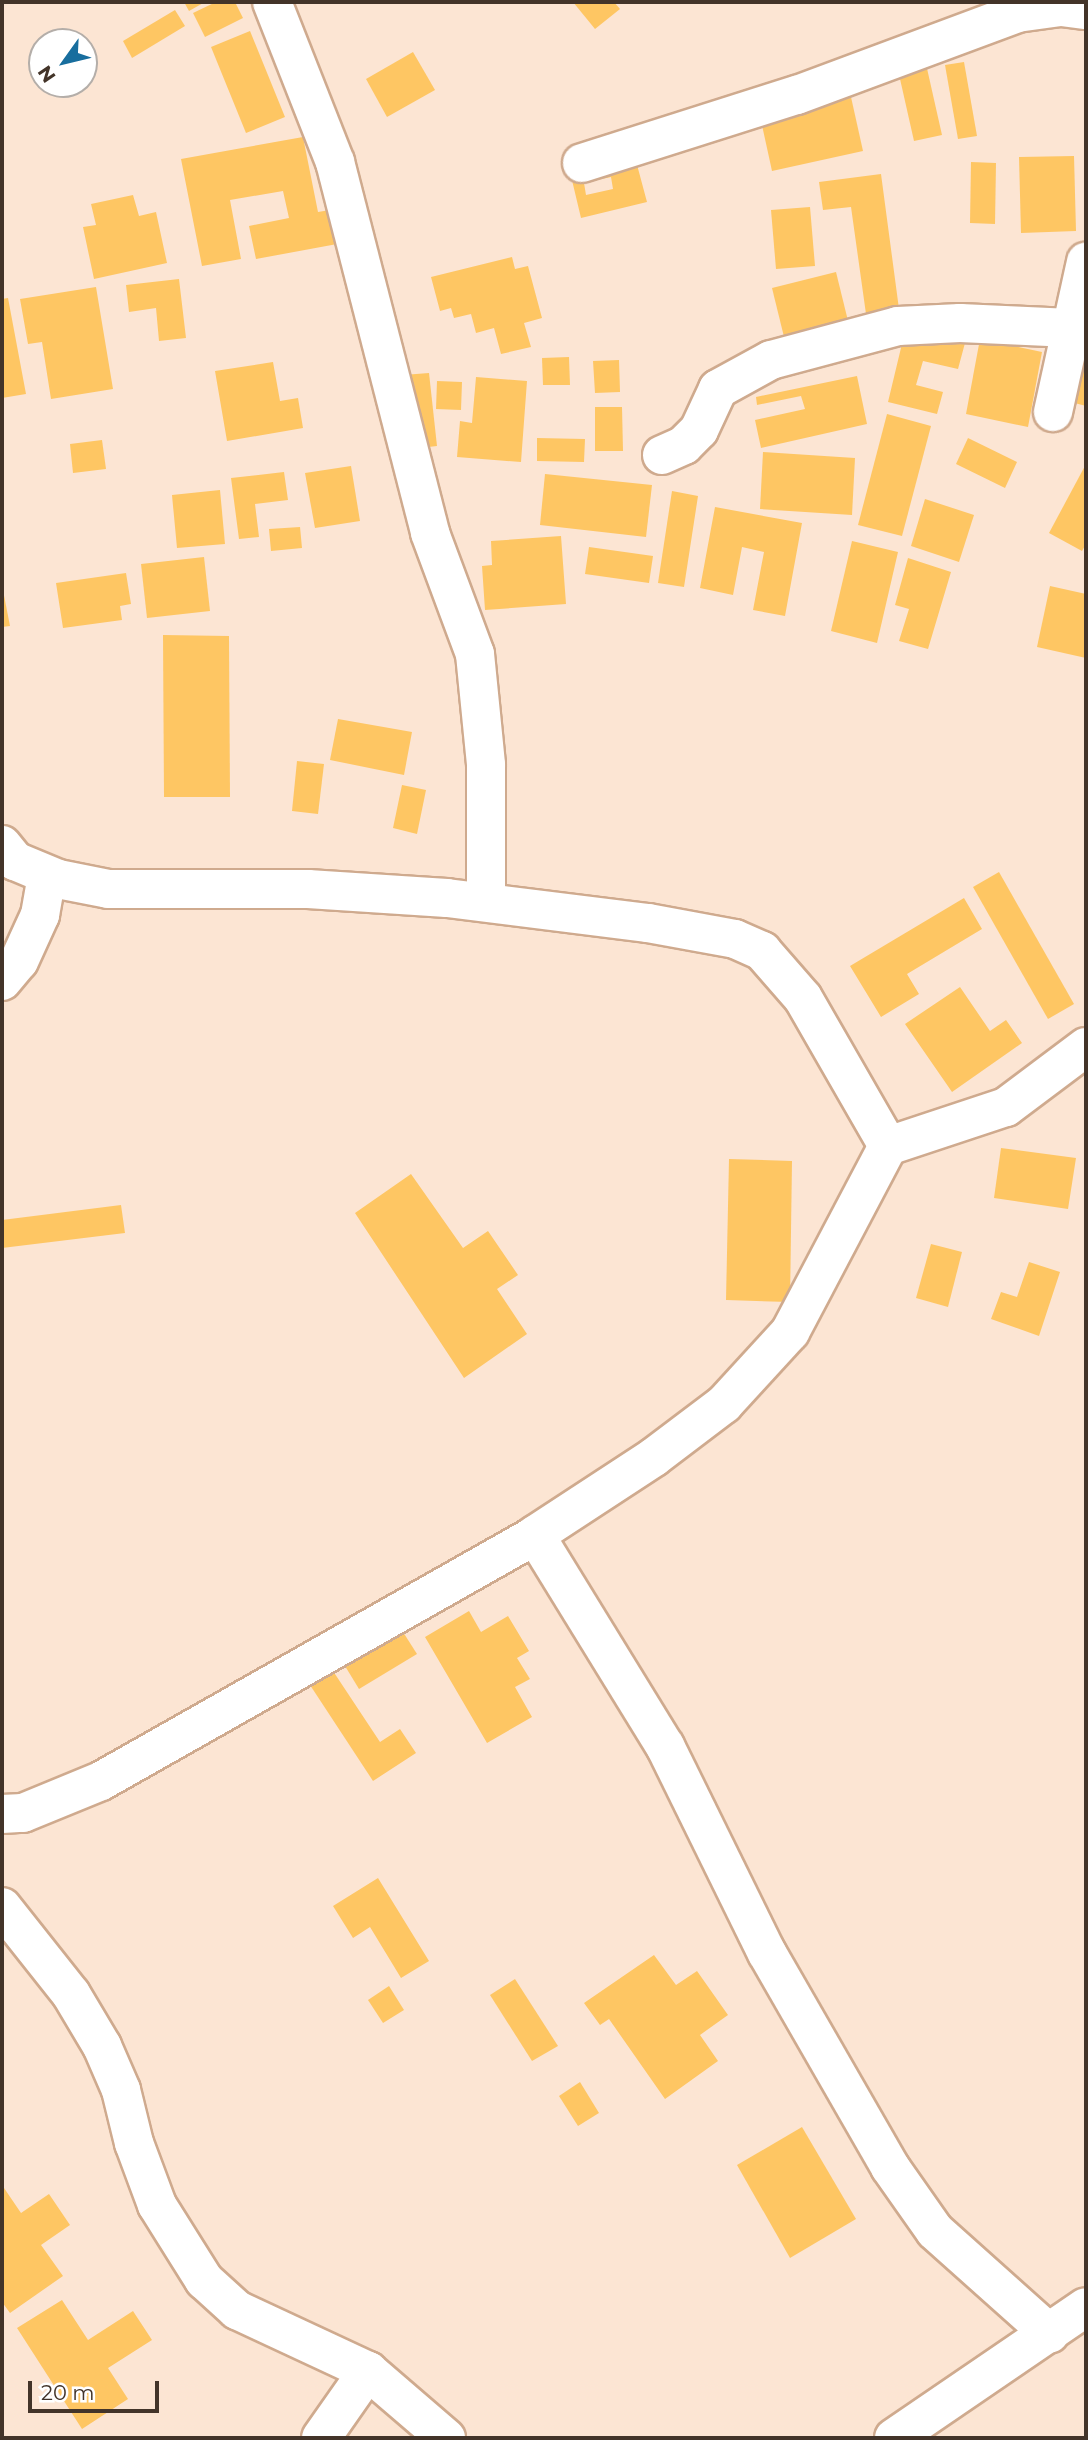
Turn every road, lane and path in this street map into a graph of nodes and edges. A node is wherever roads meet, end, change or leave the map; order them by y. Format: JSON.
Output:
{"nodes":[{"id":1,"x":271,"y":2,"type":"edge"},
{"id":2,"x":1086,"y":9,"type":"edge"},
{"id":3,"x":582,"y":163,"type":"dead end"},
{"id":4,"x":1086,"y":262,"type":"edge"},
{"id":5,"x":1071,"y":328,"type":"junction"},
{"id":6,"x":1053,"y":412,"type":"dead end"},
{"id":7,"x":662,"y":455,"type":"dead end"},
{"id":8,"x":2,"y":845,"type":"edge"},
{"id":9,"x":58,"y":879,"type":"junction"},
{"id":10,"x":486,"y":902,"type":"junction"},
{"id":11,"x":2,"y":981,"type":"edge"},
{"id":12,"x":1086,"y":1047,"type":"edge"},
{"id":13,"x":888,"y":1146,"type":"junction"},
{"id":14,"x":535,"y":1535,"type":"junction"},
{"id":15,"x":2,"y":1814,"type":"edge"},
{"id":16,"x":2,"y":1907,"type":"edge"},
{"id":17,"x":1086,"y":2307,"type":"edge"},
{"id":18,"x":1050,"y":2334,"type":"junction"},
{"id":19,"x":368,"y":2371,"type":"junction"},
{"id":20,"x":335,"y":2434,"type":"edge"},
{"id":21,"x":446,"y":2438,"type":"edge"},
{"id":22,"x":894,"y":2438,"type":"edge"}],
"edges":[{"from":1,"to":10,"type":"street"},
{"from":2,"to":3,"type":"street"},
{"from":4,"to":5,"type":"street"},
{"from":5,"to":6,"type":"street"},
{"from":5,"to":7,"type":"street"},
{"from":8,"to":9,"type":"street"},
{"from":9,"to":10,"type":"street"},
{"from":9,"to":11,"type":"street"},
{"from":10,"to":13,"type":"street"},
{"from":12,"to":13,"type":"street"},
{"from":13,"to":14,"type":"street"},
{"from":14,"to":15,"type":"street"},
{"from":14,"to":18,"type":"street"},
{"from":16,"to":19,"type":"street"},
{"from":17,"to":18,"type":"street"},
{"from":18,"to":22,"type":"street"},
{"from":19,"to":20,"type":"street"},
{"from":19,"to":21,"type":"street"}]}
